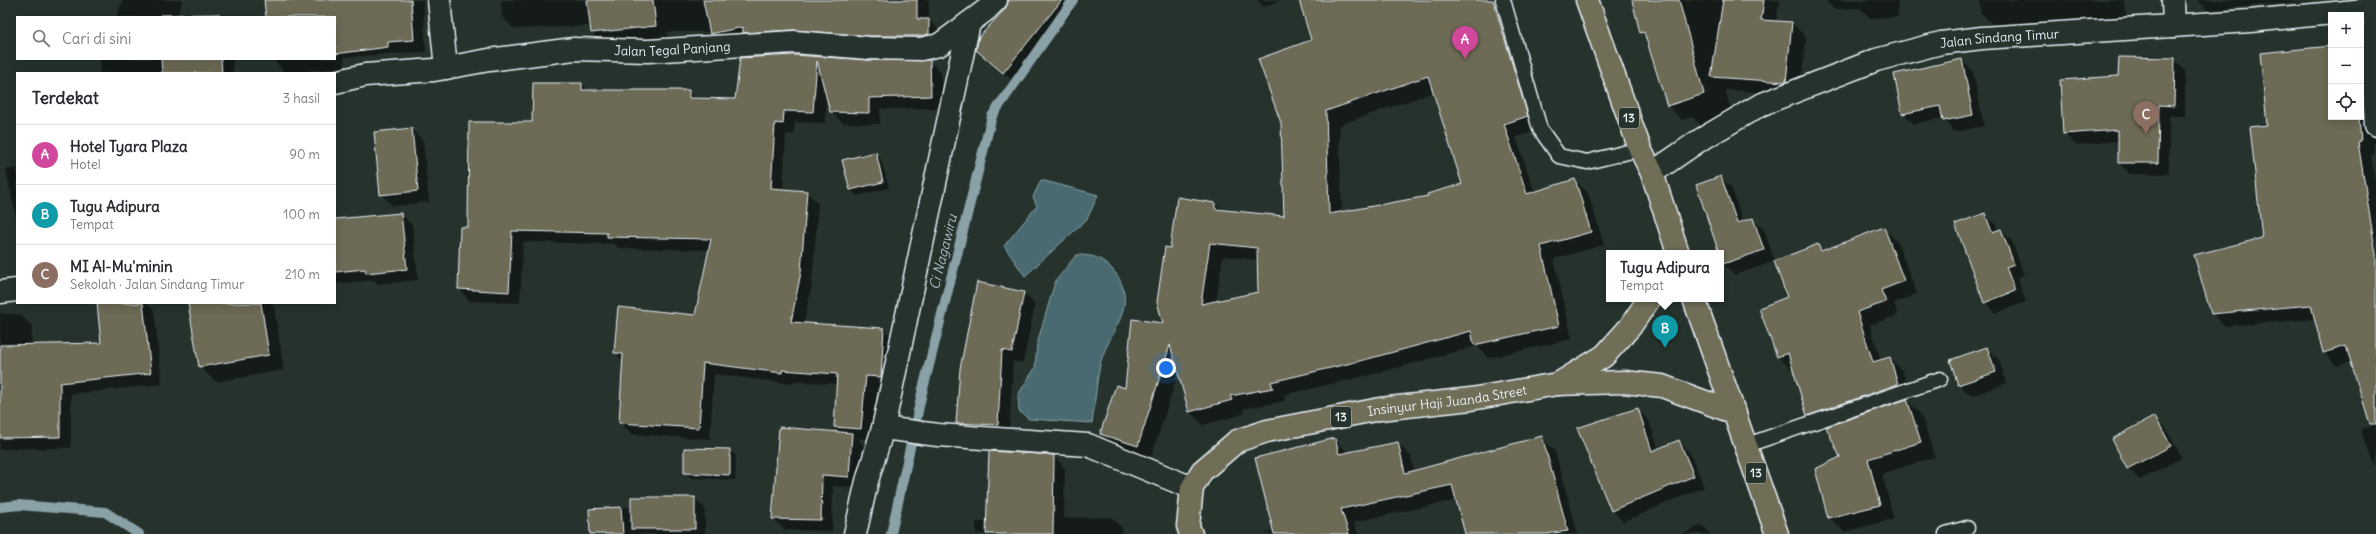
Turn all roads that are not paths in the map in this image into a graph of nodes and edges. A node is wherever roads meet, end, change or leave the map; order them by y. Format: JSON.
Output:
{"nodes":[{"id":1,"x":439,"y":0,"type":"edge"},
{"id":2,"x":996,"y":0,"type":"edge"},
{"id":3,"x":1503,"y":0,"type":"edge"},
{"id":4,"x":1587,"y":0,"type":"edge"},
{"id":5,"x":2173,"y":0,"type":"edge"},
{"id":6,"x":2376,"y":9,"type":"edge"},
{"id":7,"x":2376,"y":19,"type":"edge"},
{"id":8,"x":969,"y":23,"type":"junction"},
{"id":9,"x":2174,"y":26,"type":"junction"},
{"id":10,"x":446,"y":68,"type":"junction"},
{"id":11,"x":336,"y":82,"type":"edge"},
{"id":12,"x":2376,"y":125,"type":"edge"},
{"id":13,"x":1640,"y":149,"type":"junction"},
{"id":14,"x":1652,"y":173,"type":"junction"},
{"id":15,"x":1671,"y":247,"type":"edge"},
{"id":16,"x":16,"y":290,"type":"edge"},
{"id":17,"x":0,"y":292,"type":"edge"},
{"id":18,"x":1647,"y":302,"type":"edge"},
{"id":19,"x":1695,"y":302,"type":"edge"},
{"id":20,"x":1940,"y":378,"type":"dead end"},
{"id":21,"x":1557,"y":384,"type":"junction"},
{"id":22,"x":1735,"y":413,"type":"junction"},
{"id":23,"x":889,"y":428,"type":"junction"},
{"id":24,"x":1747,"y":445,"type":"junction"},
{"id":25,"x":1192,"y":488,"type":"junction"},
{"id":26,"x":1967,"y":528,"type":"dead end"},
{"id":27,"x":855,"y":534,"type":"edge"},
{"id":28,"x":1191,"y":534,"type":"edge"},
{"id":29,"x":1777,"y":534,"type":"edge"},
{"id":30,"x":1946,"y":534,"type":"edge"}],
"edges":[{"from":1,"to":10,"type":"street"},
{"from":2,"to":8,"type":"street","name":"Jalan Tegal Panjang"},
{"from":3,"to":13,"type":"lane"},
{"from":4,"to":13,"type":"highway","number":"13"},
{"from":5,"to":9,"type":"street"},
{"from":6,"to":9,"type":"street","name":"Jalan Sindang Timur"},
{"from":7,"to":12,"type":"street"},
{"from":8,"to":10,"type":"street","name":"Jalan Tegal Panjang"},
{"from":8,"to":23,"type":"street"},
{"from":9,"to":14,"type":"street","name":"Jalan Sindang Timur"},
{"from":10,"to":11,"type":"street","name":"Jalan Tegal Panjang"},
{"from":13,"to":14,"type":"highway","number":"13"},
{"from":14,"to":15,"type":"highway","number":"13"},
{"from":16,"to":17,"type":"street"},
{"from":18,"to":21,"type":"highway","number":"13"},
{"from":19,"to":22,"type":"highway","number":"13"},
{"from":20,"to":24,"type":"lane"},
{"from":21,"to":22,"type":"highway","number":"13"},
{"from":21,"to":25,"type":"highway","name":"Insinyur Haji Juanda Street","number":"13"},
{"from":22,"to":24,"type":"highway","number":"13"},
{"from":23,"to":25,"type":"street"},
{"from":23,"to":27,"type":"street"},
{"from":24,"to":29,"type":"highway","number":"13"},
{"from":25,"to":28,"type":"highway","name":"Insinyur Haji Juanda Street","number":"13"},
{"from":26,"to":30,"type":"lane"}]}
